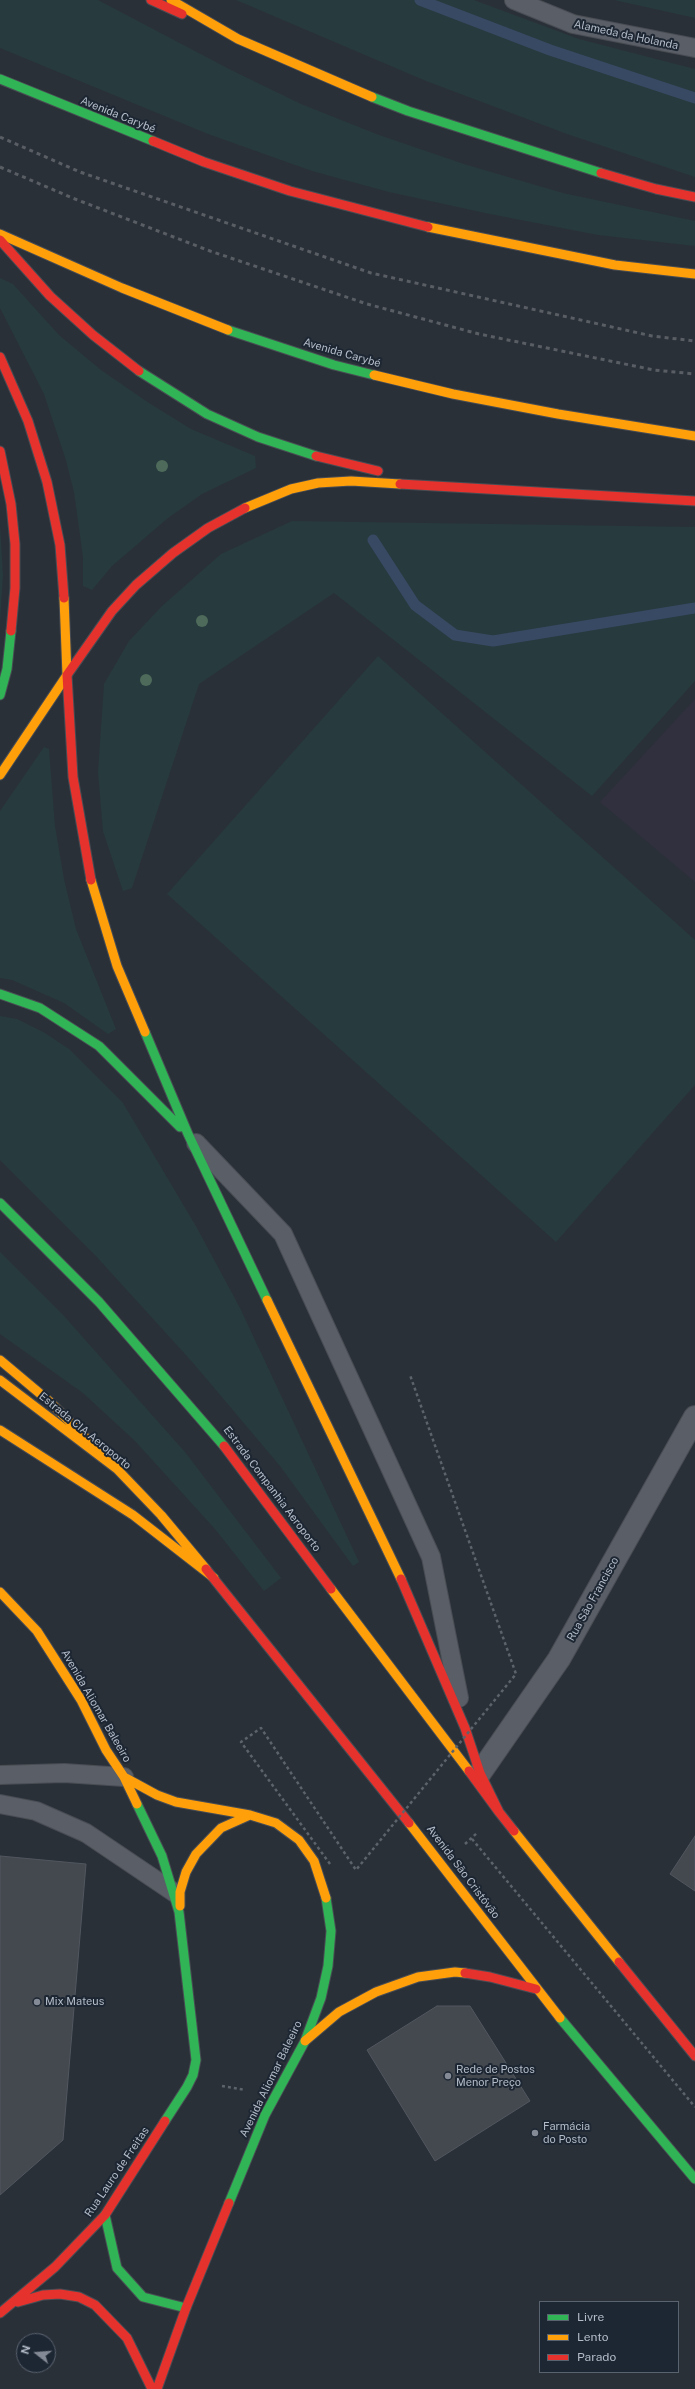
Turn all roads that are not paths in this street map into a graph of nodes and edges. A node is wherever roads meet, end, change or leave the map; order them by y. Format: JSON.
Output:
{"nodes":[{"id":1,"x":151,"y":0,"type":"edge"},
{"id":2,"x":171,"y":0,"type":"edge"},
{"id":3,"x":514,"y":0,"type":"edge"},
{"id":4,"x":238,"y":39,"type":"junction"},
{"id":5,"x":695,"y":48,"type":"edge"},
{"id":6,"x":0,"y":79,"type":"edge"},
{"id":7,"x":695,"y":197,"type":"edge"},
{"id":8,"x":0,"y":234,"type":"edge"},
{"id":9,"x":0,"y":240,"type":"edge"},
{"id":10,"x":695,"y":274,"type":"edge"},
{"id":11,"x":0,"y":357,"type":"edge"},
{"id":12,"x":695,"y":436,"type":"edge"},
{"id":13,"x":0,"y":451,"type":"edge"},
{"id":14,"x":464,"y":487,"type":"junction"},
{"id":15,"x":695,"y":501,"type":"edge"},
{"id":16,"x":67,"y":675,"type":"junction"},
{"id":17,"x":0,"y":695,"type":"edge"},
{"id":18,"x":0,"y":775,"type":"edge"},
{"id":19,"x":0,"y":994,"type":"edge"},
{"id":20,"x":188,"y":1134,"type":"junction"},
{"id":21,"x":0,"y":1203,"type":"edge"},
{"id":22,"x":0,"y":1360,"type":"edge"},
{"id":23,"x":0,"y":1380,"type":"edge"},
{"id":24,"x":695,"y":1417,"type":"edge"},
{"id":25,"x":0,"y":1430,"type":"edge"},
{"id":26,"x":117,"y":1469,"type":"junction"},
{"id":27,"x":214,"y":1578,"type":"junction"},
{"id":28,"x":0,"y":1589,"type":"edge"},
{"id":29,"x":0,"y":1592,"type":"edge"},
{"id":30,"x":14,"y":1605,"type":"junction"},
{"id":31,"x":465,"y":1728,"type":"junction"},
{"id":32,"x":480,"y":1772,"type":"junction"},
{"id":33,"x":0,"y":1776,"type":"edge"},
{"id":34,"x":124,"y":1777,"type":"junction"},
{"id":35,"x":0,"y":1804,"type":"edge"},
{"id":36,"x":499,"y":1812,"type":"junction"},
{"id":37,"x":250,"y":1815,"type":"junction"},
{"id":38,"x":175,"y":1894,"type":"junction"},
{"id":39,"x":179,"y":1912,"type":"junction"},
{"id":40,"x":536,"y":1989,"type":"junction"},
{"id":41,"x":305,"y":2041,"type":"junction"},
{"id":42,"x":695,"y":2056,"type":"edge"},
{"id":43,"x":196,"y":2060,"type":"joint"},
{"id":44,"x":695,"y":2179,"type":"edge"},
{"id":45,"x":105,"y":2215,"type":"junction"},
{"id":46,"x":15,"y":2302,"type":"junction"},
{"id":47,"x":186,"y":2308,"type":"junction"},
{"id":48,"x":0,"y":2313,"type":"edge"},
{"id":49,"x":152,"y":2389,"type":"edge"},
{"id":50,"x":157,"y":2389,"type":"edge"}],
"edges":[{"from":1,"to":4,"type":"main road"},
{"from":2,"to":4,"type":"main road"},
{"from":3,"to":5,"type":"lane","name":"Alameda da Holanda"},
{"from":4,"to":7,"type":"main road"},
{"from":6,"to":10,"type":"main road","name":"Avenida Carybé"},
{"from":8,"to":12,"type":"main road","name":"Avenida Carybé"},
{"from":9,"to":14,"type":"main road"},
{"from":11,"to":16,"type":"main road"},
{"from":13,"to":17,"type":"main road"},
{"from":14,"to":15,"type":"main road"},
{"from":14,"to":16,"type":"main road"},
{"from":16,"to":18,"type":"main road"},
{"from":16,"to":20,"type":"main road"},
{"from":19,"to":20,"type":"main road"},
{"from":20,"to":31,"type":"main road"},
{"from":20,"to":31,"type":"lane"},
{"from":21,"to":36,"type":"main road","name":"Estrada Companhia Aeroporto"},
{"from":22,"to":26,"type":"main road"},
{"from":23,"to":26,"type":"main road","name":"Estrada CIA Aeroporto"},
{"from":24,"to":32,"type":"street","name":"Rua São Francisco"},
{"from":25,"to":27,"type":"main road"},
{"from":26,"to":27,"type":"main road","name":"Estrada CIA Aeroporto"},
{"from":27,"to":40,"type":"main road","name":"Avenida São Cristóvão"},
{"from":28,"to":30,"type":"main road"},
{"from":29,"to":30,"type":"main road","name":"Avenida Aliomar Baleeiro"},
{"from":30,"to":34,"type":"main road","name":"Avenida Aliomar Baleeiro"},
{"from":31,"to":32,"type":"main road"},
{"from":32,"to":36,"type":"main road"},
{"from":33,"to":34,"type":"lane"},
{"from":34,"to":37,"type":"main road","name":"Avenida Aliomar Baleeiro"},
{"from":34,"to":38,"type":"main road","name":"Avenida Aliomar Baleeiro"},
{"from":35,"to":38,"type":"lane"},
{"from":36,"to":42,"type":"main road"},
{"from":37,"to":39,"type":"main road"},
{"from":37,"to":41,"type":"main road","name":"Avenida Aliomar Baleeiro"},
{"from":38,"to":39,"type":"main road","name":"Avenida Aliomar Baleeiro"},
{"from":39,"to":43,"type":"main road","name":"Avenida Aliomar Baleeiro"},
{"from":40,"to":41,"type":"main road"},
{"from":40,"to":44,"type":"main road","name":"Avenida São Cristóvão"},
{"from":41,"to":47,"type":"main road","name":"Avenida Aliomar Baleeiro"},
{"from":43,"to":45,"type":"main road","name":"Rua Lauro de Freitas"},
{"from":45,"to":46,"type":"main road","name":"Rua Lauro de Freitas"},
{"from":45,"to":47,"type":"main road"},
{"from":46,"to":48,"type":"main road","name":"Rua Lauro de Freitas"},
{"from":46,"to":49,"type":"main road"},
{"from":47,"to":50,"type":"main road","name":"Avenida Aliomar Baleeiro"}]}
